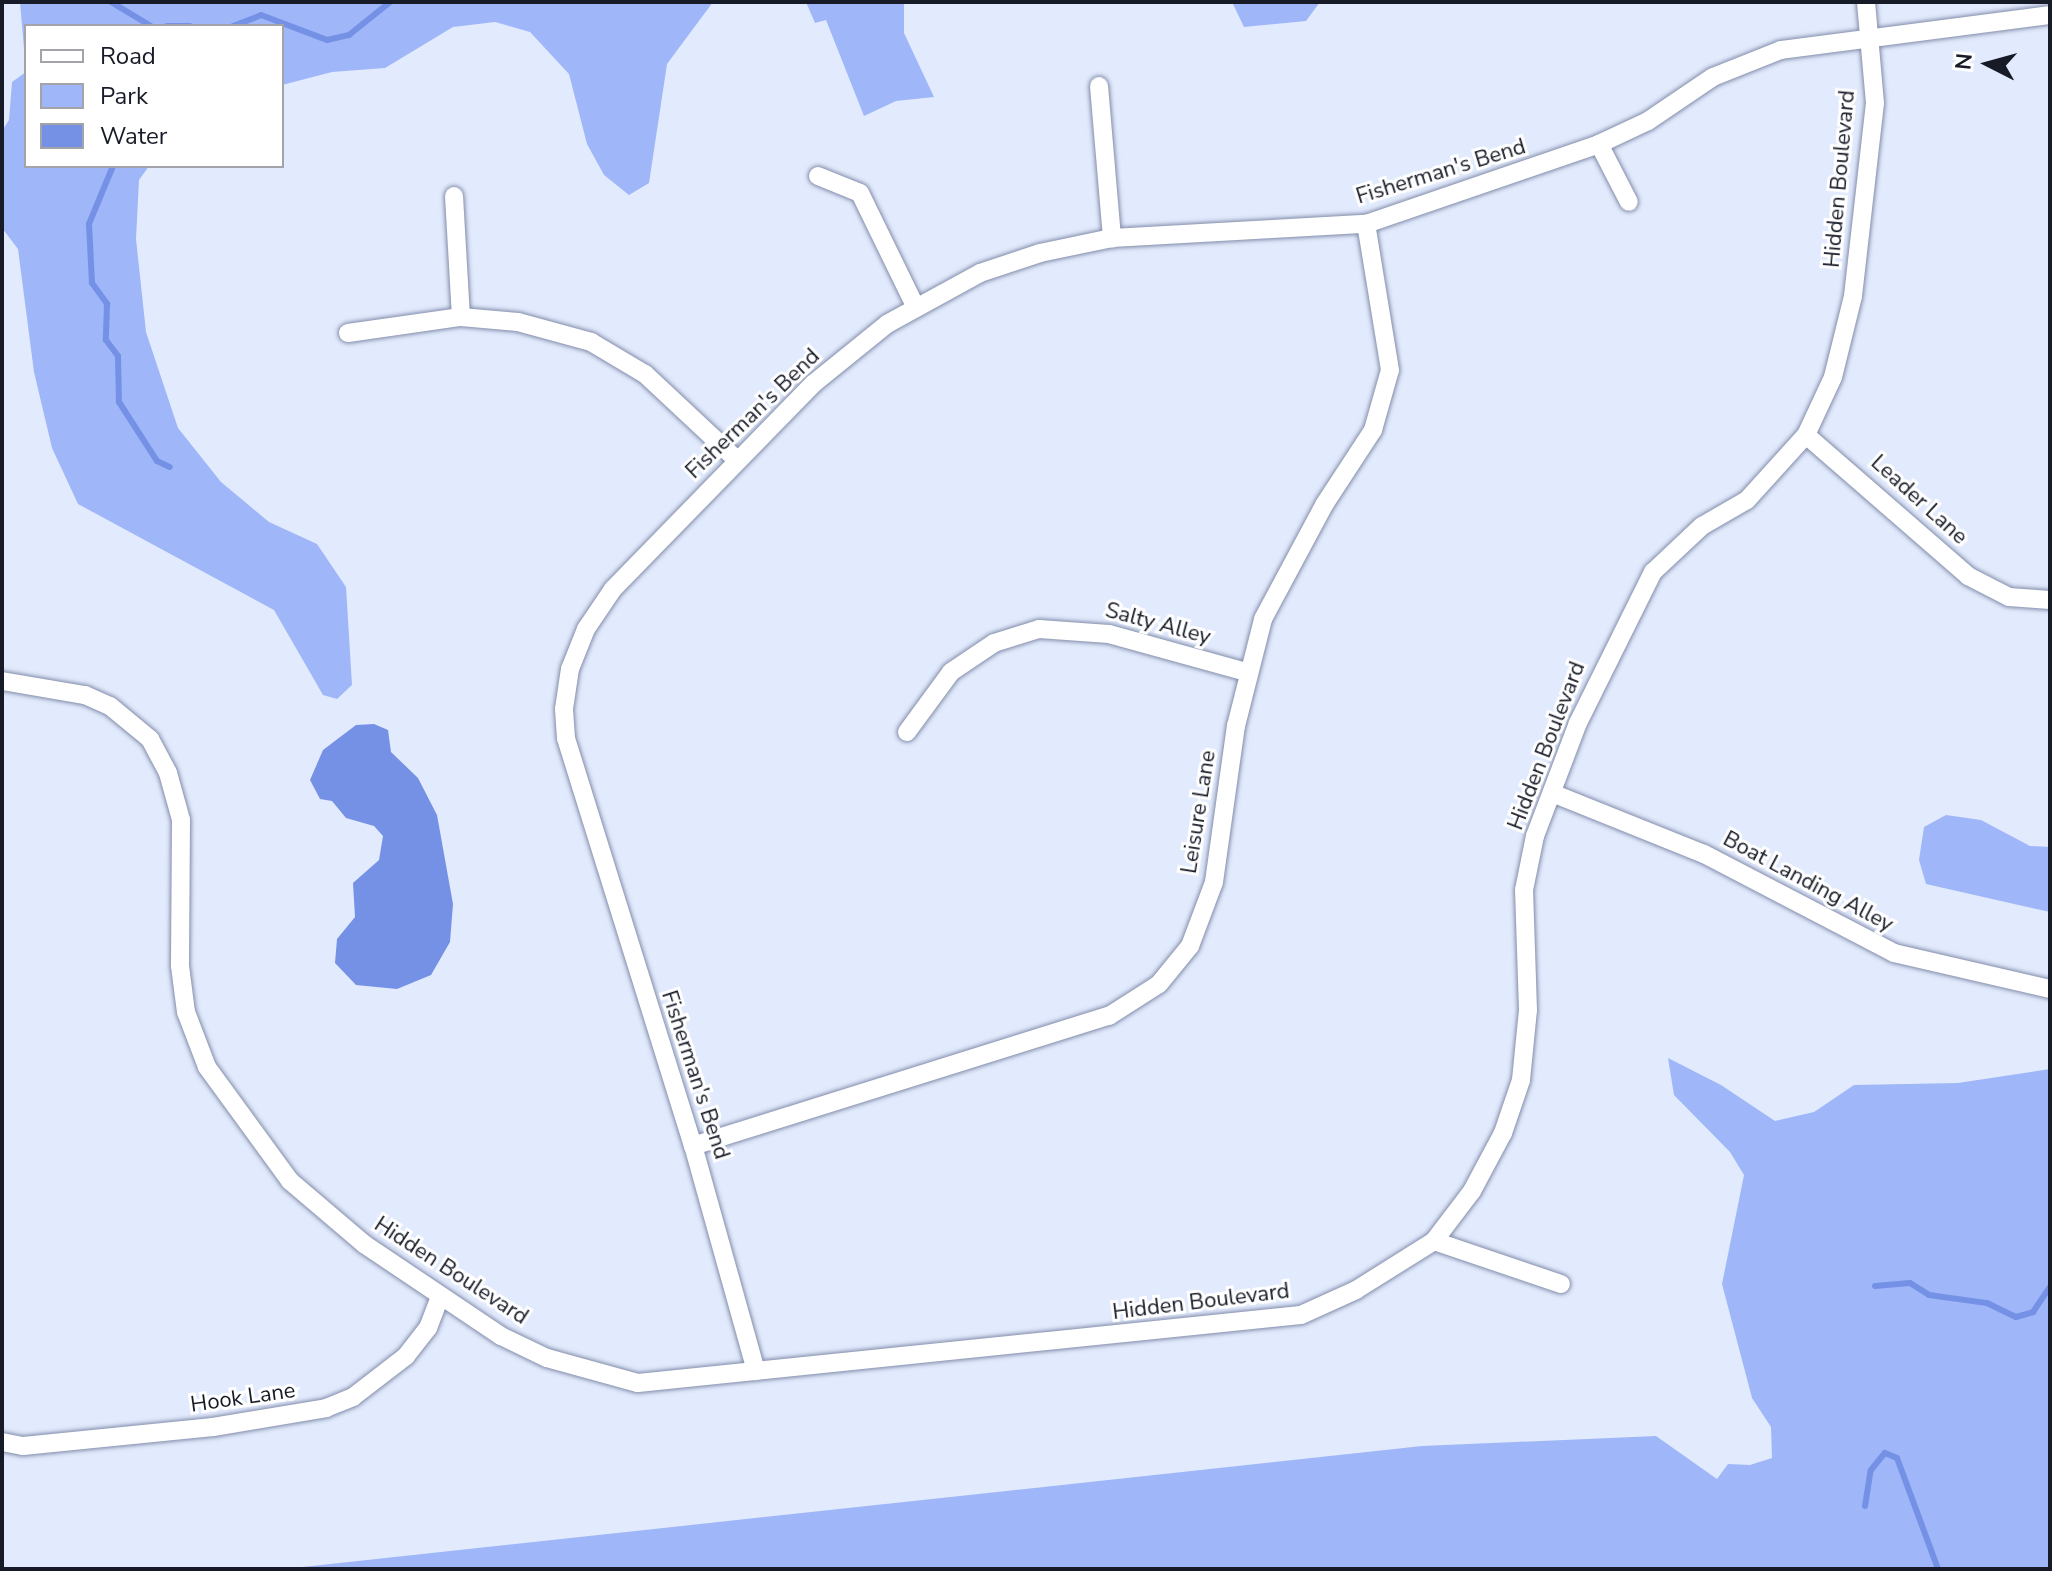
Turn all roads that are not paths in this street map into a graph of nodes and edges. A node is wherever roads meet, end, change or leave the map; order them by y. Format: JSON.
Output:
{"nodes":[{"id":1,"x":1866,"y":2,"type":"edge"},
{"id":2,"x":2050,"y":15,"type":"edge"},
{"id":3,"x":1870,"y":39,"type":"junction"},
{"id":4,"x":1099,"y":86,"type":"dead end"},
{"id":5,"x":1599,"y":144,"type":"junction"},
{"id":6,"x":818,"y":176,"type":"dead end"},
{"id":7,"x":454,"y":196,"type":"dead end"},
{"id":8,"x":1629,"y":202,"type":"dead end"},
{"id":9,"x":1366,"y":224,"type":"junction"},
{"id":10,"x":1112,"y":238,"type":"junction"},
{"id":11,"x":915,"y":306,"type":"junction"},
{"id":12,"x":461,"y":317,"type":"junction"},
{"id":13,"x":348,"y":333,"type":"dead end"},
{"id":14,"x":1806,"y":435,"type":"junction"},
{"id":15,"x":738,"y":461,"type":"junction"},
{"id":16,"x":2050,"y":600,"type":"edge"},
{"id":17,"x":1246,"y":672,"type":"junction"},
{"id":18,"x":2,"y":681,"type":"edge"},
{"id":19,"x":907,"y":732,"type":"dead end"},
{"id":20,"x":1552,"y":793,"type":"junction"},
{"id":21,"x":2050,"y":989,"type":"edge"},
{"id":22,"x":693,"y":1146,"type":"junction"},
{"id":23,"x":1434,"y":1241,"type":"junction"},
{"id":24,"x":1561,"y":1284,"type":"dead end"},
{"id":25,"x":440,"y":1296,"type":"junction"},
{"id":26,"x":756,"y":1371,"type":"junction"},
{"id":27,"x":2,"y":1442,"type":"edge"}],
"edges":[{"from":1,"to":3,"type":"street","name":"Hidden Boulevard"},
{"from":2,"to":3,"type":"street","name":"Fisherman's Bend"},
{"from":3,"to":5,"type":"street","name":"Fisherman's Bend"},
{"from":3,"to":14,"type":"street","name":"Hidden Boulevard"},
{"from":4,"to":10,"type":"street"},
{"from":5,"to":8,"type":"street"},
{"from":5,"to":9,"type":"street","name":"Fisherman's Bend"},
{"from":6,"to":11,"type":"street"},
{"from":7,"to":12,"type":"street"},
{"from":9,"to":10,"type":"street","name":"Fisherman's Bend"},
{"from":9,"to":17,"type":"street","name":"Leisure Lane"},
{"from":10,"to":11,"type":"street","name":"Fisherman's Bend"},
{"from":11,"to":15,"type":"street","name":"Fisherman's Bend"},
{"from":12,"to":13,"type":"street"},
{"from":12,"to":15,"type":"street"},
{"from":14,"to":16,"type":"street","name":"Leader Lane"},
{"from":14,"to":20,"type":"street","name":"Hidden Boulevard"},
{"from":15,"to":22,"type":"street","name":"Fisherman's Bend"},
{"from":17,"to":19,"type":"street","name":"Salty Alley"},
{"from":17,"to":22,"type":"street","name":"Leisure Lane"},
{"from":18,"to":25,"type":"street","name":"Hidden Boulevard"},
{"from":20,"to":21,"type":"street","name":"Boat Landing Alley"},
{"from":20,"to":23,"type":"street","name":"Hidden Boulevard"},
{"from":22,"to":26,"type":"street","name":"Fisherman's Bend"},
{"from":23,"to":24,"type":"street"},
{"from":23,"to":26,"type":"street","name":"Hidden Boulevard"},
{"from":25,"to":26,"type":"street","name":"Hidden Boulevard"},
{"from":25,"to":27,"type":"street","name":"Hook Lane"}]}
